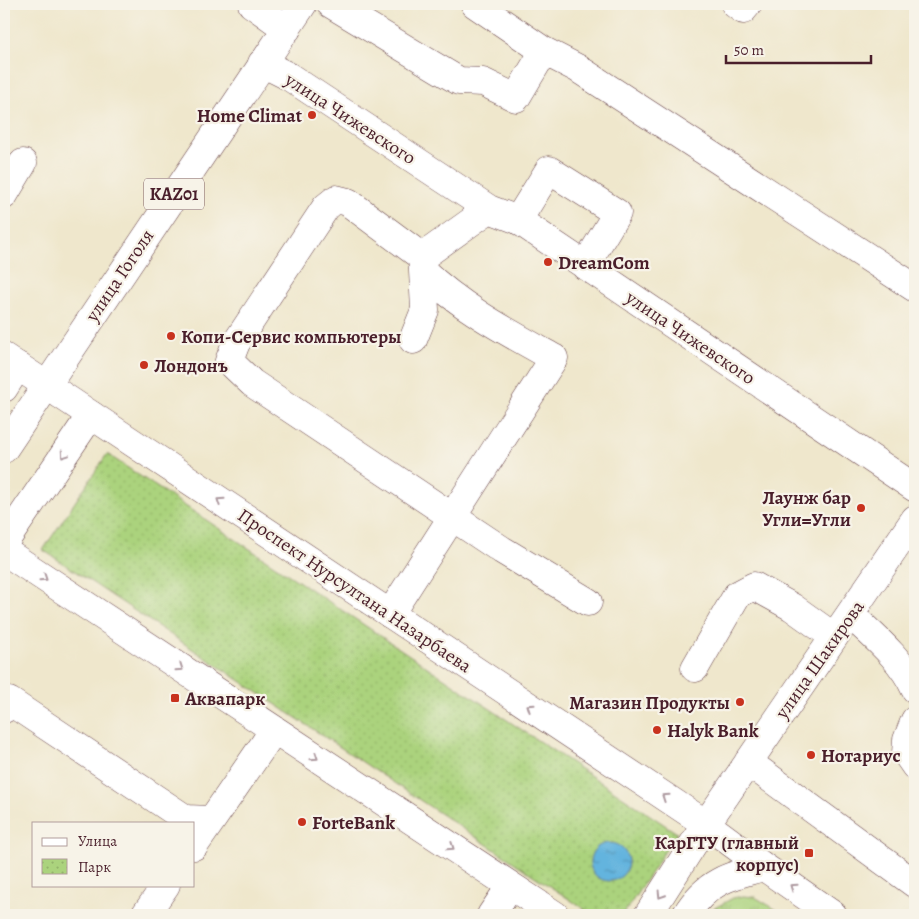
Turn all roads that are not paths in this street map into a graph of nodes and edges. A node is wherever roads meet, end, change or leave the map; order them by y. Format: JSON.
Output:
{"nodes":[{"id":1,"x":252,"y":4,"type":"edge"},
{"id":2,"x":303,"y":4,"type":"edge"},
{"id":3,"x":331,"y":4,"type":"edge"},
{"id":4,"x":475,"y":4,"type":"edge"},
{"id":5,"x":735,"y":4,"type":"edge"},
{"id":6,"x":748,"y":4,"type":"edge"},
{"id":7,"x":287,"y":29,"type":"junction"},
{"id":8,"x":544,"y":51,"type":"junction"},
{"id":9,"x":262,"y":62,"type":"junction"},
{"id":10,"x":23,"y":163,"type":"dead end"},
{"id":11,"x":4,"y":195,"type":"edge"},
{"id":12,"x":489,"y":208,"type":"junction"},
{"id":13,"x":518,"y":220,"type":"junction"},
{"id":14,"x":422,"y":264,"type":"junction"},
{"id":15,"x":585,"y":266,"type":"junction"},
{"id":16,"x":915,"y":288,"type":"edge"},
{"id":17,"x":413,"y":340,"type":"dead end"},
{"id":18,"x":9,"y":370,"type":"edge"},
{"id":19,"x":45,"y":384,"type":"junction"},
{"id":20,"x":91,"y":415,"type":"junction"},
{"id":21,"x":4,"y":449,"type":"edge"},
{"id":22,"x":915,"y":488,"type":"edge"},
{"id":23,"x":451,"y":516,"type":"junction"},
{"id":24,"x":915,"y":519,"type":"edge"},
{"id":25,"x":4,"y":543,"type":"edge"},
{"id":26,"x":4,"y":551,"type":"edge"},
{"id":27,"x":588,"y":602,"type":"dead end"},
{"id":28,"x":390,"y":614,"type":"junction"},
{"id":29,"x":850,"y":614,"type":"junction"},
{"id":30,"x":834,"y":637,"type":"junction"},
{"id":31,"x":695,"y":668,"type":"dead end"},
{"id":32,"x":915,"y":689,"type":"edge"},
{"id":33,"x":4,"y":709,"type":"edge"},
{"id":34,"x":915,"y":720,"type":"edge"},
{"id":35,"x":274,"y":730,"type":"junction"},
{"id":36,"x":748,"y":762,"type":"junction"},
{"id":37,"x":915,"y":766,"type":"edge"},
{"id":38,"x":212,"y":820,"type":"junction"},
{"id":39,"x":706,"y":824,"type":"junction"},
{"id":40,"x":195,"y":845,"type":"edge"},
{"id":41,"x":764,"y":867,"type":"junction"},
{"id":42,"x":915,"y":884,"type":"edge"},
{"id":43,"x":165,"y":886,"type":"edge"},
{"id":44,"x":510,"y":887,"type":"junction"},
{"id":45,"x":145,"y":915,"type":"edge"},
{"id":46,"x":491,"y":915,"type":"edge"},
{"id":47,"x":555,"y":915,"type":"edge"},
{"id":48,"x":648,"y":915,"type":"edge"},
{"id":49,"x":686,"y":915,"type":"edge"},
{"id":50,"x":833,"y":915,"type":"edge"}],
"edges":[{"from":1,"to":7,"type":"main road"},
{"from":2,"to":7,"type":"main road","name":"улица Гоголя","number":"KАZ01"},
{"from":3,"to":8,"type":"main road"},
{"from":4,"to":8,"type":"main road"},
{"from":5,"to":6,"type":"main road"},
{"from":7,"to":9,"type":"main road","name":"улица Гоголя","number":"KАZ01"},
{"from":8,"to":16,"type":"main road"},
{"from":9,"to":12,"type":"main road","name":"улица Чижевского"},
{"from":9,"to":19,"type":"main road","name":"улица Гоголя","number":"KАZ01"},
{"from":10,"to":11,"type":"main road"},
{"from":12,"to":13,"type":"main road","name":"улица Чижевского"},
{"from":12,"to":14,"type":"main road"},
{"from":13,"to":15,"type":"main road","name":"улица Чижевского"},
{"from":13,"to":15,"type":"main road"},
{"from":14,"to":17,"type":"main road"},
{"from":14,"to":23,"type":"main road"},
{"from":14,"to":23,"type":"main road"},
{"from":15,"to":22,"type":"main road","name":"улица Чижевского"},
{"from":18,"to":19,"type":"main road","name":"Проспект Нурсултана Назарбаева"},
{"from":19,"to":20,"type":"main road","name":"Проспект Нурсултана Назарбаева"},
{"from":19,"to":21,"type":"main road","name":"улица Гоголя","number":"KАZ01"},
{"from":20,"to":25,"type":"main road","one_way":true},
{"from":28,"to":20,"type":"main road","name":"Проспект Нурсултана Назарбаева","one_way":true},
{"from":23,"to":27,"type":"main road"},
{"from":23,"to":28,"type":"main road"},
{"from":24,"to":29,"type":"main road","name":"улица Шакирова"},
{"from":26,"to":35,"type":"main road","one_way":true},
{"from":39,"to":28,"type":"main road","name":"Проспект Нурсултана Назарбаева","one_way":true},
{"from":29,"to":30,"type":"main road","name":"улица Шакирова"},
{"from":29,"to":32,"type":"main road"},
{"from":30,"to":31,"type":"main road"},
{"from":30,"to":36,"type":"main road","name":"улица Шакирова"},
{"from":33,"to":38,"type":"main road"},
{"from":34,"to":37,"type":"main road"},
{"from":35,"to":38,"type":"main road"},
{"from":35,"to":44,"type":"main road","one_way":true},
{"from":36,"to":39,"type":"main road","name":"улица Шакирова"},
{"from":36,"to":42,"type":"main road"},
{"from":38,"to":40,"type":"main road"},
{"from":39,"to":41,"type":"main road","name":"Проспект Нурсултана Назарбаева"},
{"from":39,"to":48,"type":"main road","one_way":true},
{"from":41,"to":49,"type":"main road"},
{"from":50,"to":41,"type":"main road","name":"Проспект Нурсултана Назарбаева","one_way":true},
{"from":43,"to":45,"type":"main road"},
{"from":44,"to":46,"type":"main road"},
{"from":44,"to":47,"type":"main road"}]}
